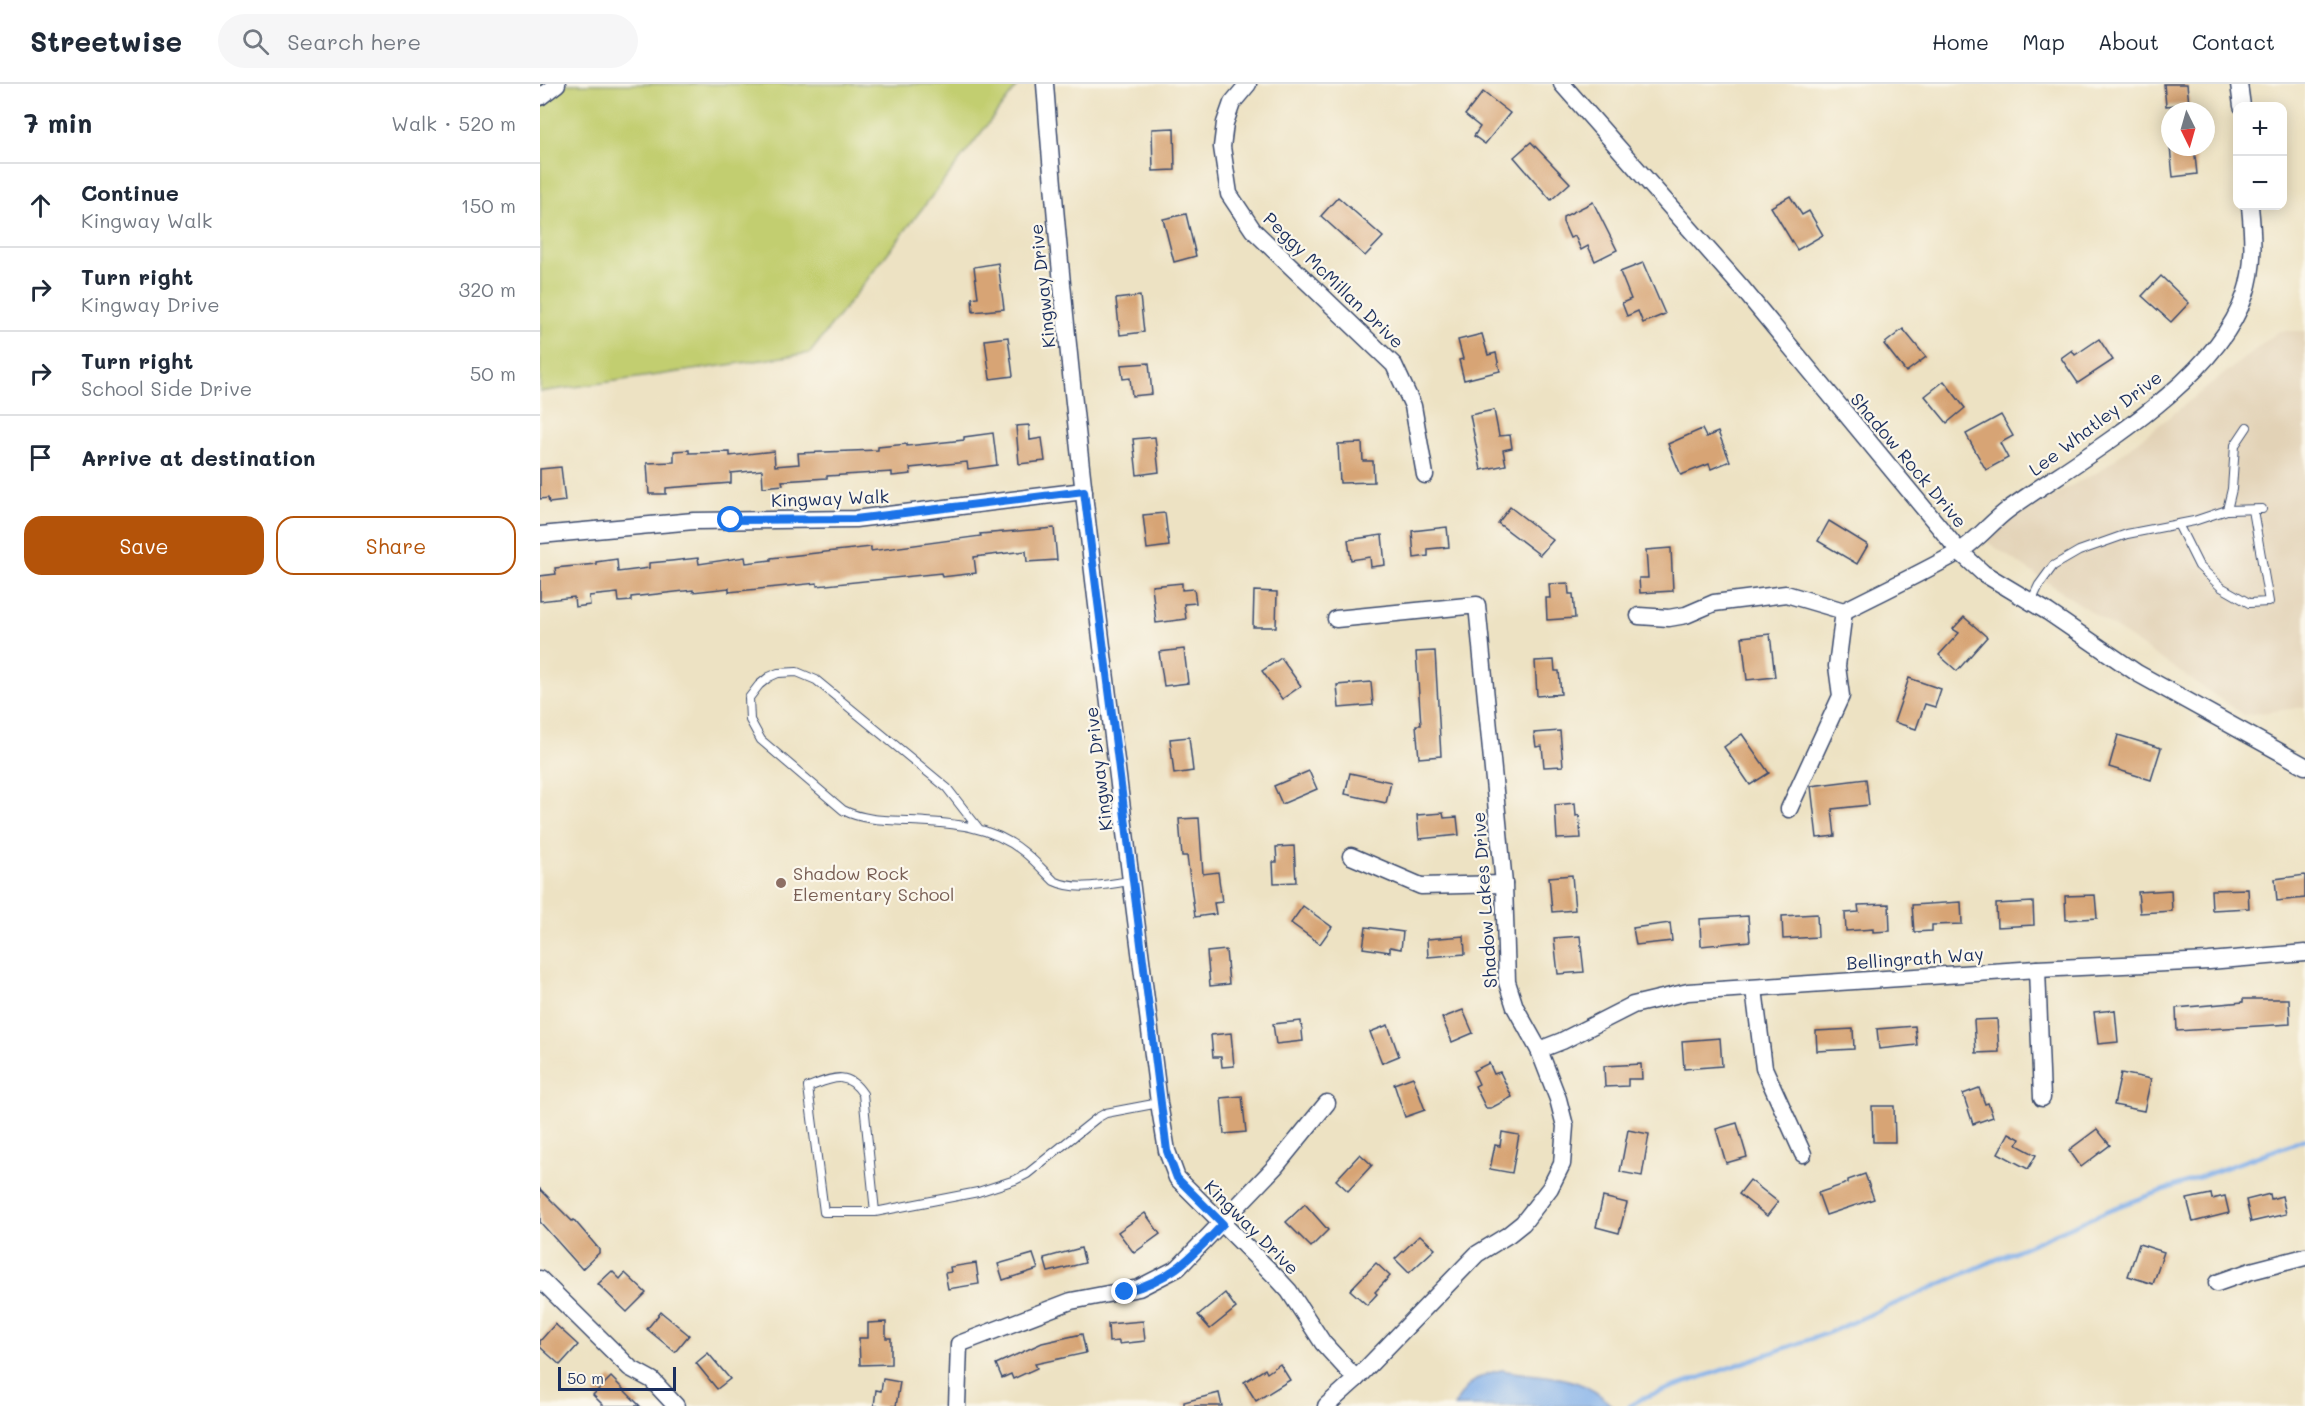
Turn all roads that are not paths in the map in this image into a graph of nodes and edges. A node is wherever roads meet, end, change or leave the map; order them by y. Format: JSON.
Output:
{"nodes":[{"id":1,"x":556,"y":84,"type":"edge"},
{"id":2,"x":1045,"y":84,"type":"edge"},
{"id":3,"x":1248,"y":84,"type":"edge"},
{"id":4,"x":1562,"y":84,"type":"edge"},
{"id":5,"x":2239,"y":84,"type":"edge"},
{"id":6,"x":540,"y":97,"type":"edge"},
{"id":7,"x":2241,"y":102,"type":"edge"},
{"id":8,"x":2250,"y":210,"type":"edge"},
{"id":9,"x":2247,"y":426,"type":"dead end"},
{"id":10,"x":1425,"y":475,"type":"dead end"},
{"id":11,"x":1084,"y":491,"type":"junction"},
{"id":12,"x":2227,"y":510,"type":"junction"},
{"id":13,"x":2178,"y":524,"type":"junction"},
{"id":14,"x":540,"y":535,"type":"edge"},
{"id":15,"x":1959,"y":551,"type":"junction"},
{"id":16,"x":2031,"y":602,"type":"junction"},
{"id":17,"x":1844,"y":611,"type":"junction"},
{"id":18,"x":1639,"y":616,"type":"dead end"},
{"id":19,"x":1336,"y":619,"type":"dead end"},
{"id":20,"x":2305,"y":766,"type":"edge"},
{"id":21,"x":1789,"y":809,"type":"dead end"},
{"id":22,"x":979,"y":829,"type":"junction"},
{"id":23,"x":1351,"y":856,"type":"dead end"},
{"id":24,"x":1131,"y":881,"type":"junction"},
{"id":25,"x":1504,"y":884,"type":"junction"},
{"id":26,"x":2305,"y":953,"type":"edge"},
{"id":27,"x":2037,"y":969,"type":"junction"},
{"id":28,"x":1754,"y":988,"type":"junction"},
{"id":29,"x":1539,"y":1050,"type":"junction"},
{"id":30,"x":2042,"y":1098,"type":"dead end"},
{"id":31,"x":1159,"y":1103,"type":"junction"},
{"id":32,"x":1327,"y":1104,"type":"dead end"},
{"id":33,"x":1803,"y":1154,"type":"dead end"},
{"id":34,"x":875,"y":1212,"type":"junction"},
{"id":35,"x":1223,"y":1224,"type":"junction"},
{"id":36,"x":2305,"y":1257,"type":"edge"},
{"id":37,"x":540,"y":1279,"type":"edge"},
{"id":38,"x":2217,"y":1284,"type":"dead end"},
{"id":39,"x":1356,"y":1379,"type":"junction"},
{"id":40,"x":676,"y":1406,"type":"edge"},
{"id":41,"x":957,"y":1406,"type":"edge"},
{"id":42,"x":1326,"y":1406,"type":"edge"}],
"edges":[{"from":1,"to":6,"type":"street"},
{"from":2,"to":11,"type":"street","name":"Kingway Drive"},
{"from":3,"to":10,"type":"street","name":"Peggy McMillan Drive"},
{"from":4,"to":15,"type":"street","name":"Shadow Rock Drive"},
{"from":5,"to":7,"type":"street"},
{"from":8,"to":15,"type":"street","name":"Lee Whatley Drive"},
{"from":9,"to":12,"type":"lane"},
{"from":11,"to":14,"type":"street","name":"Kingway Walk"},
{"from":11,"to":24,"type":"street","name":"Kingway Drive"},
{"from":12,"to":13,"type":"lane"},
{"from":12,"to":13,"type":"lane"},
{"from":13,"to":16,"type":"lane"},
{"from":15,"to":16,"type":"street","name":"Shadow Rock Drive"},
{"from":15,"to":17,"type":"street","name":"Lee Whatley Drive"},
{"from":16,"to":20,"type":"street","name":"Shadow Rock Drive"},
{"from":17,"to":18,"type":"street"},
{"from":17,"to":21,"type":"street"},
{"from":19,"to":25,"type":"street","name":"Shadow Lakes Drive"},
{"from":22,"to":22,"type":"lane"},
{"from":22,"to":24,"type":"lane"},
{"from":23,"to":25,"type":"street"},
{"from":24,"to":31,"type":"street","name":"Kingway Drive"},
{"from":25,"to":29,"type":"street","name":"Shadow Lakes Drive"},
{"from":26,"to":27,"type":"street","name":"Bellingrath Way"},
{"from":27,"to":28,"type":"street","name":"Bellingrath Way"},
{"from":27,"to":30,"type":"street"},
{"from":28,"to":29,"type":"street","name":"Bellingrath Way"},
{"from":28,"to":33,"type":"street"},
{"from":29,"to":39,"type":"street","name":"Shadow Lakes Drive"},
{"from":31,"to":34,"type":"lane"},
{"from":31,"to":35,"type":"street","name":"Kingway Drive"},
{"from":32,"to":35,"type":"street"},
{"from":34,"to":34,"type":"lane"},
{"from":35,"to":39,"type":"street","name":"Kingway Drive"},
{"from":35,"to":41,"type":"street"},
{"from":36,"to":38,"type":"street"},
{"from":37,"to":40,"type":"street"},
{"from":39,"to":42,"type":"street","name":"Shadow Lakes Drive"}]}
